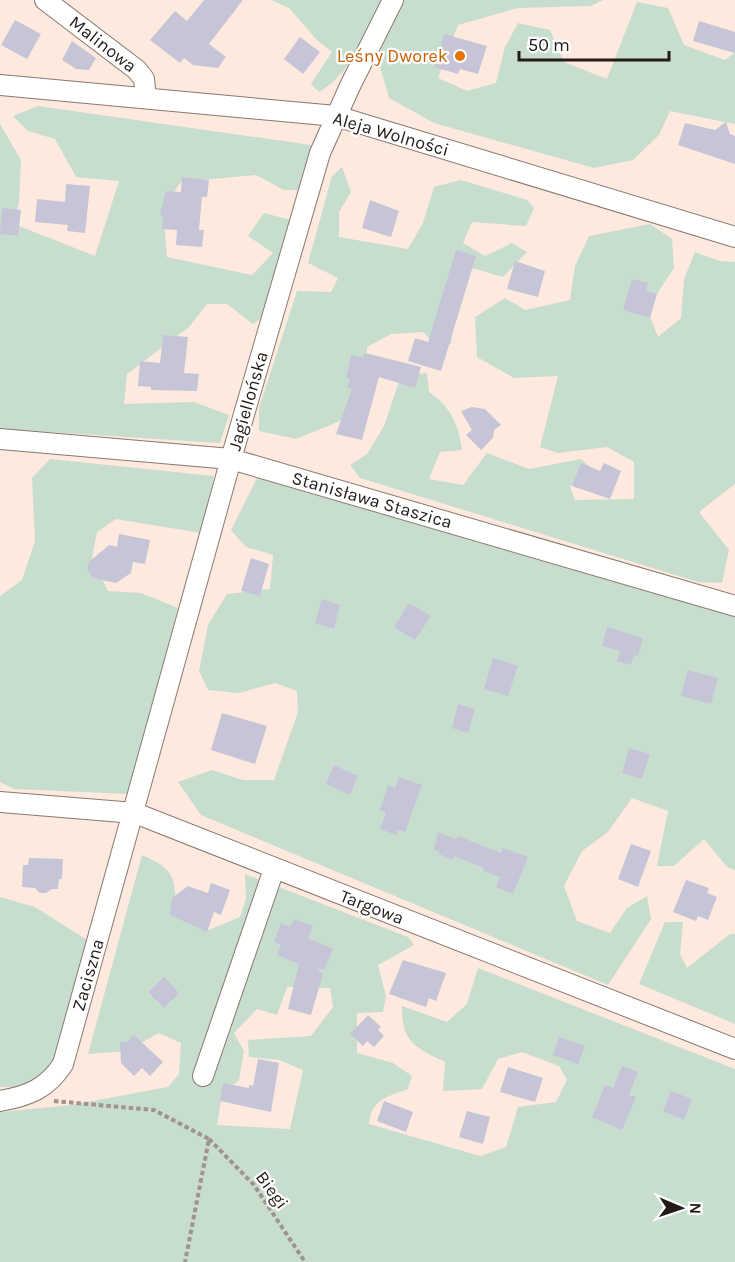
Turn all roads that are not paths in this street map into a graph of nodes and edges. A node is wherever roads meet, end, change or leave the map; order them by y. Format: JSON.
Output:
{"nodes":[{"id":1,"x":45,"y":0,"type":"edge"},
{"id":2,"x":393,"y":0,"type":"edge"},
{"id":3,"x":0,"y":86,"type":"edge"},
{"id":4,"x":146,"y":98,"type":"junction"},
{"id":5,"x":336,"y":116,"type":"junction"},
{"id":6,"x":735,"y":237,"type":"edge"},
{"id":7,"x":0,"y":439,"type":"edge"},
{"id":8,"x":231,"y":459,"type":"junction"},
{"id":9,"x":735,"y":606,"type":"edge"},
{"id":10,"x":0,"y":802,"type":"edge"},
{"id":11,"x":135,"y":813,"type":"junction"},
{"id":12,"x":274,"y":869,"type":"junction"},
{"id":13,"x":735,"y":1049,"type":"edge"},
{"id":14,"x":203,"y":1076,"type":"dead end"},
{"id":15,"x":0,"y":1101,"type":"edge"}],
"edges":[{"from":1,"to":4,"type":"street","name":"Malinowa"},
{"from":2,"to":5,"type":"street","name":"Jagiellońska"},
{"from":3,"to":4,"type":"street","name":"Aleja Wolności"},
{"from":4,"to":5,"type":"street","name":"Aleja Wolności"},
{"from":5,"to":6,"type":"street","name":"Aleja Wolności"},
{"from":5,"to":8,"type":"street","name":"Jagiellońska"},
{"from":7,"to":8,"type":"street","name":"Stanisława Staszica"},
{"from":8,"to":9,"type":"street","name":"Stanisława Staszica"},
{"from":8,"to":11,"type":"street","name":"Jagiellońska"},
{"from":10,"to":11,"type":"street","name":"Targowa"},
{"from":11,"to":12,"type":"street","name":"Targowa"},
{"from":11,"to":15,"type":"street","name":"Zaciszna"},
{"from":12,"to":13,"type":"street","name":"Targowa"},
{"from":12,"to":14,"type":"street"}]}
